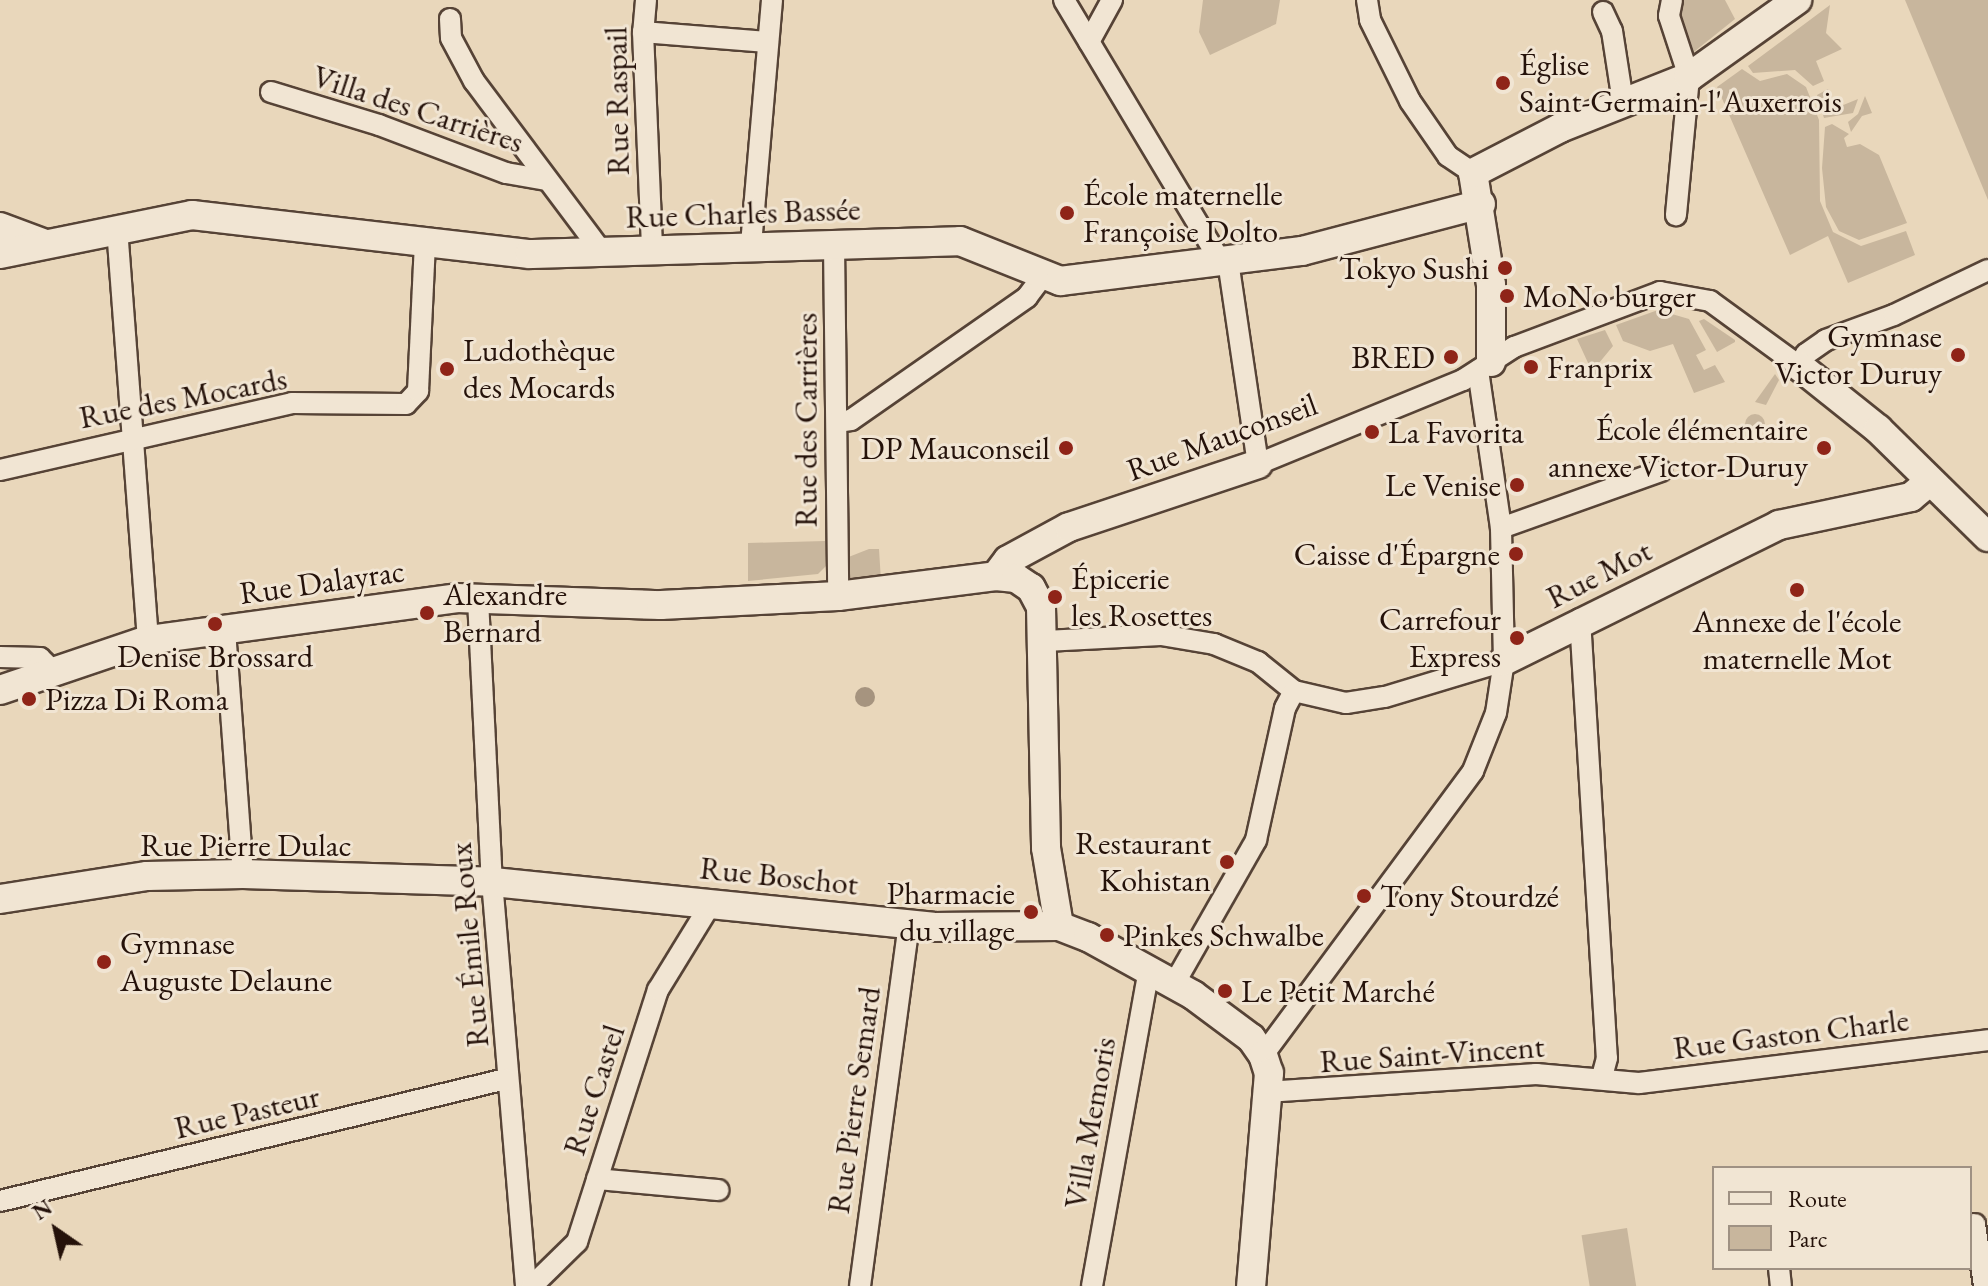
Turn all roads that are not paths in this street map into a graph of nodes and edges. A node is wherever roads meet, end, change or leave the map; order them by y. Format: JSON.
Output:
{"nodes":[{"id":1,"x":646,"y":0,"type":"edge"},
{"id":2,"x":772,"y":0,"type":"edge"},
{"id":3,"x":1064,"y":0,"type":"edge"},
{"id":4,"x":1112,"y":0,"type":"edge"},
{"id":5,"x":1367,"y":0,"type":"edge"},
{"id":6,"x":1672,"y":0,"type":"edge"},
{"id":7,"x":1797,"y":0,"type":"edge"},
{"id":8,"x":1603,"y":12,"type":"dead end"},
{"id":9,"x":450,"y":19,"type":"dead end"},
{"id":10,"x":643,"y":32,"type":"junction"},
{"id":11,"x":767,"y":42,"type":"junction"},
{"id":12,"x":1089,"y":42,"type":"junction"},
{"id":13,"x":1689,"y":77,"type":"junction"},
{"id":14,"x":271,"y":92,"type":"dead end"},
{"id":15,"x":1623,"y":102,"type":"junction"},
{"id":16,"x":1473,"y":173,"type":"junction"},
{"id":17,"x":547,"y":180,"type":"junction"},
{"id":18,"x":1481,"y":204,"type":"junction"},
{"id":19,"x":1676,"y":215,"type":"dead end"},
{"id":20,"x":0,"y":227,"type":"edge"},
{"id":21,"x":117,"y":228,"type":"junction"},
{"id":22,"x":425,"y":242,"type":"junction"},
{"id":23,"x":45,"y":244,"type":"junction"},
{"id":24,"x":751,"y":245,"type":"junction"},
{"id":25,"x":834,"y":245,"type":"junction"},
{"id":26,"x":652,"y":249,"type":"junction"},
{"id":27,"x":602,"y":252,"type":"junction"},
{"id":28,"x":0,"y":254,"type":"edge"},
{"id":29,"x":1224,"y":261,"type":"junction"},
{"id":30,"x":1988,"y":270,"type":"edge"},
{"id":31,"x":1042,"y":277,"type":"junction"},
{"id":32,"x":1799,"y":366,"type":"junction"},
{"id":33,"x":1485,"y":367,"type":"junction"},
{"id":34,"x":837,"y":422,"type":"junction"},
{"id":35,"x":134,"y":437,"type":"junction"},
{"id":36,"x":1258,"y":464,"type":"junction"},
{"id":37,"x":0,"y":470,"type":"edge"},
{"id":38,"x":1661,"y":471,"type":"dead end"},
{"id":39,"x":1929,"y":482,"type":"junction"},
{"id":40,"x":1501,"y":528,"type":"junction"},
{"id":41,"x":1988,"y":537,"type":"edge"},
{"id":42,"x":996,"y":576,"type":"junction"},
{"id":43,"x":838,"y":596,"type":"junction"},
{"id":44,"x":478,"y":599,"type":"junction"},
{"id":45,"x":1580,"y":619,"type":"junction"},
{"id":46,"x":225,"y":630,"type":"junction"},
{"id":47,"x":148,"y":640,"type":"junction"},
{"id":48,"x":1045,"y":641,"type":"junction"},
{"id":49,"x":0,"y":657,"type":"edge"},
{"id":50,"x":1504,"y":661,"type":"junction"},
{"id":51,"x":54,"y":672,"type":"junction"},
{"id":52,"x":0,"y":690,"type":"edge"},
{"id":53,"x":1294,"y":691,"type":"junction"},
{"id":54,"x":243,"y":874,"type":"junction"},
{"id":55,"x":493,"y":882,"type":"junction"},
{"id":56,"x":0,"y":899,"type":"edge"},
{"id":57,"x":710,"y":905,"type":"junction"},
{"id":58,"x":909,"y":923,"type":"junction"},
{"id":59,"x":1059,"y":926,"type":"junction"},
{"id":60,"x":1161,"y":977,"type":"junction"},
{"id":61,"x":1988,"y":1040,"type":"edge"},
{"id":62,"x":1263,"y":1055,"type":"junction"},
{"id":63,"x":1602,"y":1077,"type":"junction"},
{"id":64,"x":506,"y":1079,"type":"junction"},
{"id":65,"x":1266,"y":1092,"type":"junction"},
{"id":66,"x":597,"y":1179,"type":"junction"},
{"id":67,"x":719,"y":1190,"type":"dead end"},
{"id":68,"x":0,"y":1201,"type":"edge"},
{"id":69,"x":1975,"y":1224,"type":"dead end"},
{"id":70,"x":529,"y":1286,"type":"edge"},
{"id":71,"x":860,"y":1286,"type":"edge"},
{"id":72,"x":1092,"y":1286,"type":"edge"},
{"id":73,"x":1251,"y":1286,"type":"edge"},
{"id":74,"x":1984,"y":1286,"type":"edge"}],
"edges":[{"from":1,"to":10,"type":"street","name":"Rue Raspail"},
{"from":2,"to":11,"type":"street"},
{"from":3,"to":12,"type":"street"},
{"from":4,"to":12,"type":"street"},
{"from":5,"to":16,"type":"street"},
{"from":6,"to":13,"type":"street"},
{"from":7,"to":13,"type":"street"},
{"from":8,"to":15,"type":"street"},
{"from":9,"to":17,"type":"street","name":"Villa des Carrières"},
{"from":10,"to":11,"type":"street"},
{"from":10,"to":26,"type":"street","name":"Rue Raspail"},
{"from":11,"to":24,"type":"street"},
{"from":12,"to":29,"type":"street"},
{"from":13,"to":15,"type":"street"},
{"from":13,"to":19,"type":"street"},
{"from":14,"to":17,"type":"street","name":"Villa des Carrières"},
{"from":15,"to":16,"type":"street"},
{"from":16,"to":18,"type":"street"},
{"from":17,"to":27,"type":"street","name":"Villa des Carrières"},
{"from":18,"to":29,"type":"street","name":"Rue Charles Bassée"},
{"from":18,"to":33,"type":"street"},
{"from":20,"to":23,"type":"street"},
{"from":21,"to":22,"type":"street","name":"Rue Charles Bassée"},
{"from":21,"to":23,"type":"street","name":"Rue Charles Bassée"},
{"from":21,"to":35,"type":"street"},
{"from":22,"to":27,"type":"street","name":"Rue Charles Bassée"},
{"from":22,"to":35,"type":"street","name":"Rue des Mocards"},
{"from":23,"to":28,"type":"street","name":"Rue Charles Bassée"},
{"from":24,"to":25,"type":"street","name":"Rue Charles Bassée"},
{"from":24,"to":26,"type":"street","name":"Rue Charles Bassée"},
{"from":25,"to":31,"type":"street","name":"Rue Charles Bassée"},
{"from":25,"to":34,"type":"street","name":"Rue des Carrières"},
{"from":26,"to":27,"type":"street","name":"Rue Charles Bassée"},
{"from":29,"to":31,"type":"street","name":"Rue Charles Bassée"},
{"from":29,"to":36,"type":"street"},
{"from":30,"to":32,"type":"street"},
{"from":31,"to":34,"type":"street"},
{"from":32,"to":33,"type":"street","name":"Rue Mauconseil"},
{"from":32,"to":39,"type":"street"},
{"from":33,"to":36,"type":"street","name":"Rue Mauconseil"},
{"from":33,"to":40,"type":"street"},
{"from":34,"to":43,"type":"street","name":"Rue des Carrières"},
{"from":35,"to":37,"type":"street","name":"Rue des Mocards"},
{"from":35,"to":47,"type":"street"},
{"from":36,"to":42,"type":"street","name":"Rue Mauconseil"},
{"from":38,"to":40,"type":"street"},
{"from":39,"to":41,"type":"street"},
{"from":39,"to":45,"type":"street","name":"Rue Mot"},
{"from":40,"to":50,"type":"street"},
{"from":42,"to":43,"type":"street","name":"Rue Dalayrac"},
{"from":42,"to":48,"type":"street"},
{"from":43,"to":44,"type":"street","name":"Rue Dalayrac"},
{"from":44,"to":46,"type":"street","name":"Rue Dalayrac"},
{"from":44,"to":55,"type":"street","name":"Rue Émile Roux"},
{"from":45,"to":50,"type":"street","name":"Rue Mot"},
{"from":45,"to":63,"type":"street"},
{"from":46,"to":47,"type":"street","name":"Rue Dalayrac"},
{"from":46,"to":54,"type":"street"},
{"from":47,"to":51,"type":"street","name":"Rue Dalayrac"},
{"from":48,"to":53,"type":"street"},
{"from":48,"to":59,"type":"street"},
{"from":49,"to":51,"type":"street"},
{"from":50,"to":53,"type":"street","name":"Rue Mot"},
{"from":50,"to":62,"type":"street"},
{"from":51,"to":52,"type":"street","name":"Rue Dalayrac"},
{"from":53,"to":60,"type":"street","name":"Villa Memoris"},
{"from":54,"to":55,"type":"street","name":"Rue Pierre Dulac"},
{"from":54,"to":56,"type":"street","name":"Rue Pierre Dulac"},
{"from":55,"to":57,"type":"street","name":"Rue Boschot"},
{"from":55,"to":64,"type":"street","name":"Rue Émile Roux"},
{"from":57,"to":58,"type":"street","name":"Rue Boschot"},
{"from":57,"to":66,"type":"street","name":"Rue Castel"},
{"from":58,"to":59,"type":"street","name":"Rue Boschot"},
{"from":58,"to":71,"type":"street","name":"Rue Pierre Semard"},
{"from":59,"to":60,"type":"street"},
{"from":60,"to":62,"type":"street"},
{"from":60,"to":72,"type":"street","name":"Villa Memoris"},
{"from":61,"to":63,"type":"street","name":"Rue Gaston Charle"},
{"from":62,"to":65,"type":"street"},
{"from":63,"to":65,"type":"street","name":"Rue Saint-Vincent"},
{"from":64,"to":68,"type":"street","name":"Rue Pasteur"},
{"from":64,"to":70,"type":"street","name":"Rue Émile Roux"},
{"from":65,"to":73,"type":"street"},
{"from":66,"to":67,"type":"street"},
{"from":66,"to":70,"type":"street","name":"Rue Castel"},
{"from":69,"to":74,"type":"street"}]}
